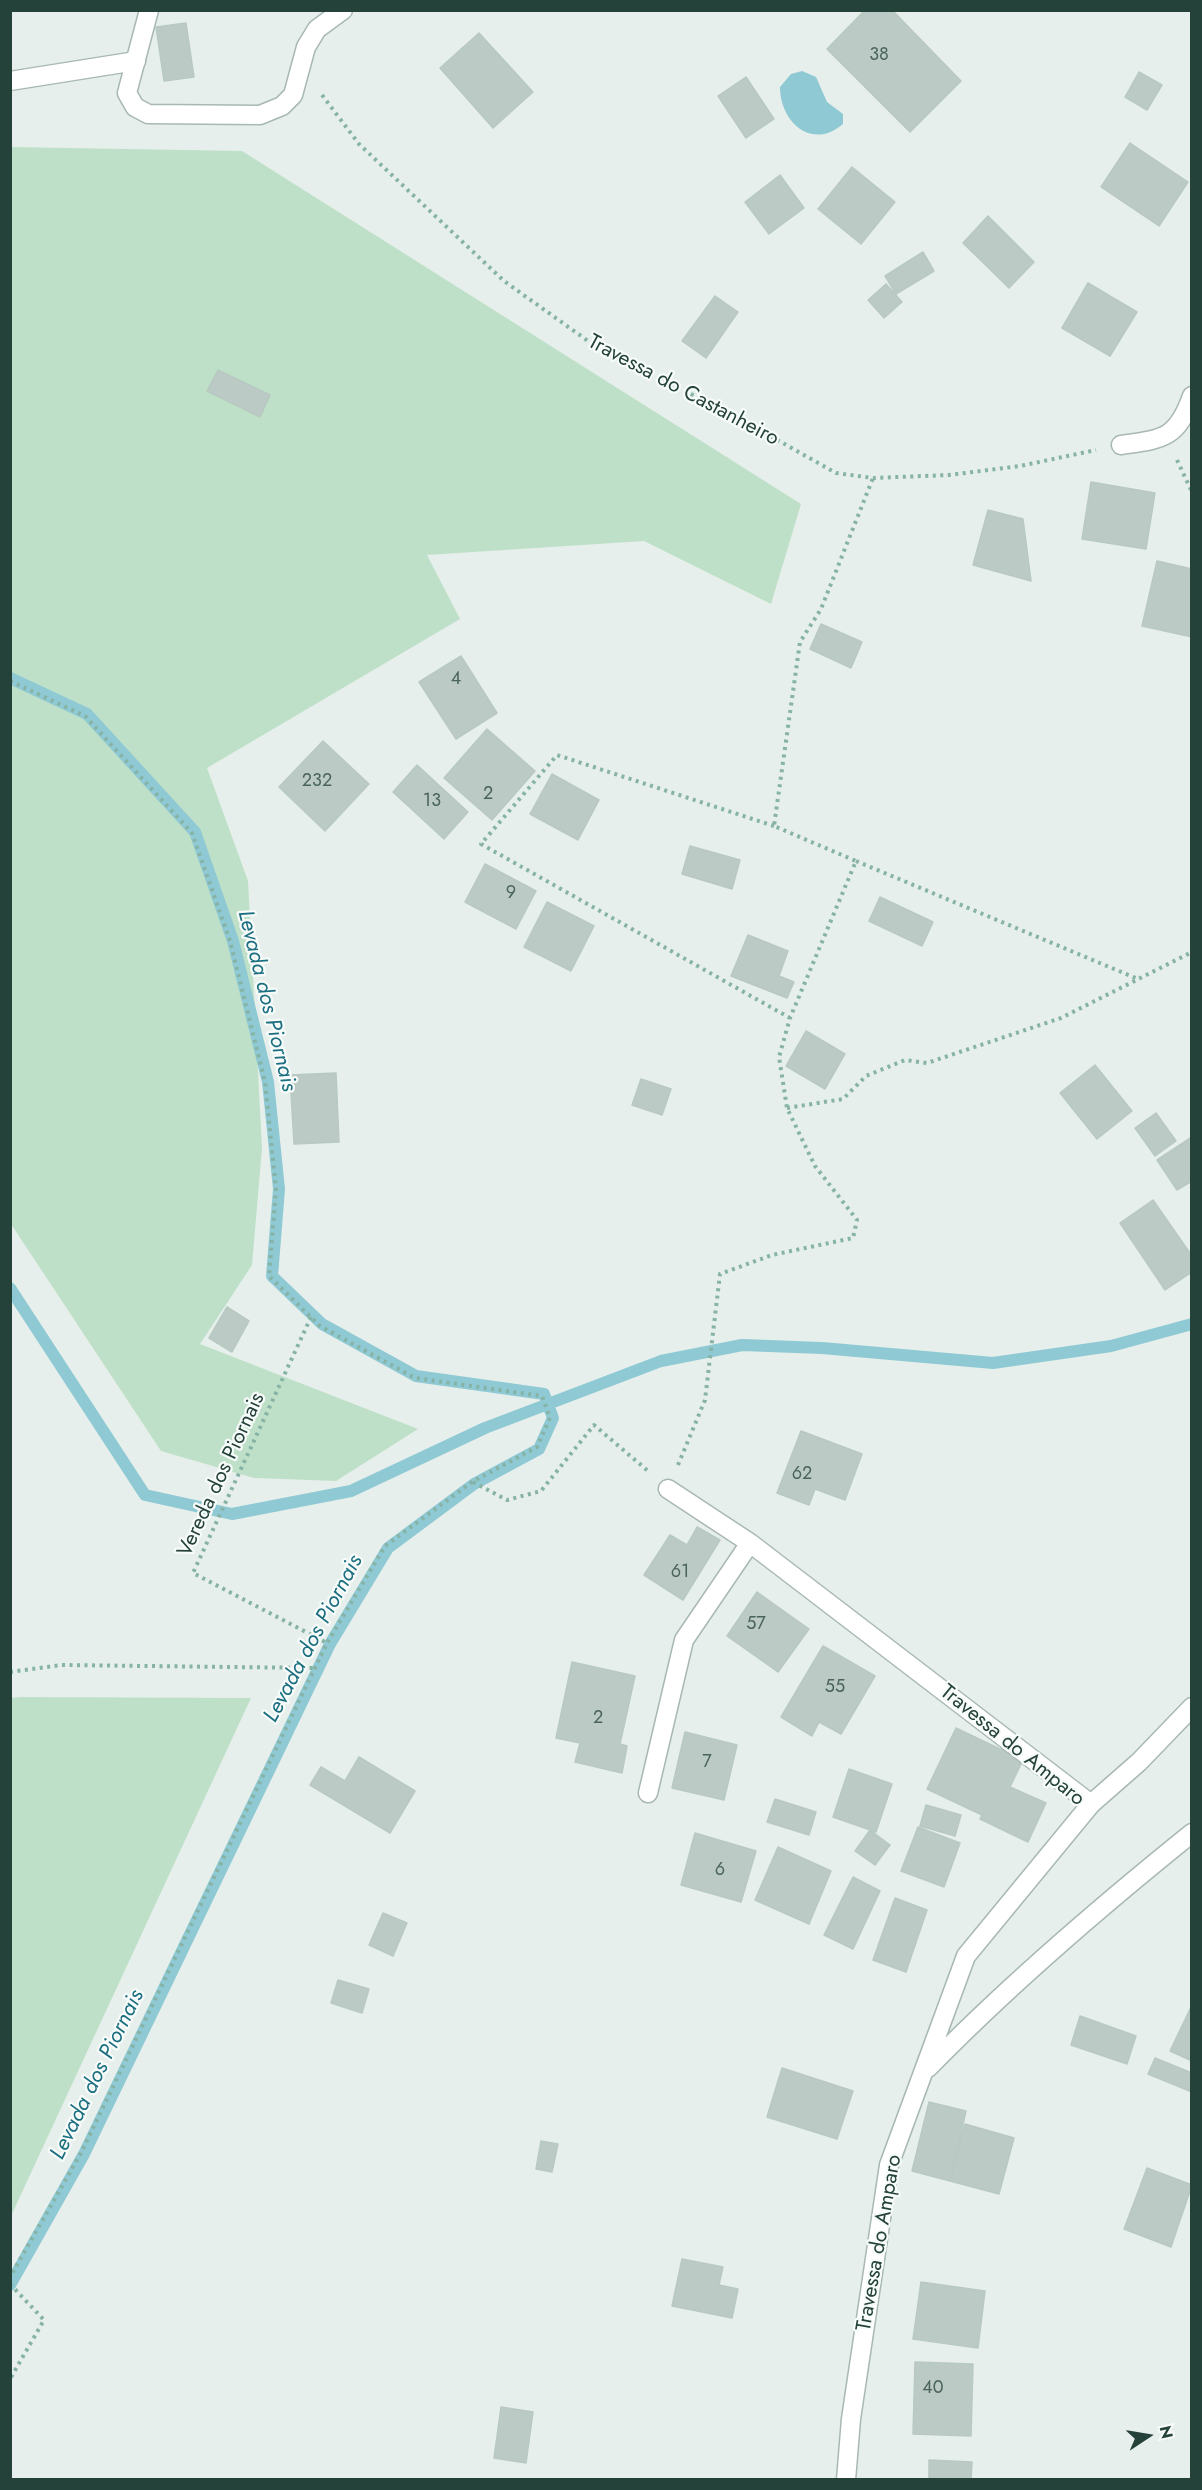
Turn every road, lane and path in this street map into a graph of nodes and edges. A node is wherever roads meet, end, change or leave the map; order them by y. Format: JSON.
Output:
{"nodes":[{"id":1,"x":148,"y":10,"type":"edge"},
{"id":2,"x":343,"y":10,"type":"edge"},
{"id":3,"x":136,"y":61,"type":"junction"},
{"id":4,"x":301,"y":66,"type":"junction"},
{"id":5,"x":10,"y":81,"type":"edge"},
{"id":6,"x":1191,"y":396,"type":"edge"},
{"id":7,"x":1166,"y":436,"type":"junction"},
{"id":8,"x":1121,"y":445,"type":"joint"},
{"id":9,"x":873,"y":478,"type":"junction"},
{"id":10,"x":1191,"y":492,"type":"edge"},
{"id":11,"x":10,"y":681,"type":"edge"},
{"id":12,"x":774,"y":826,"type":"junction"},
{"id":13,"x":856,"y":861,"type":"junction"},
{"id":14,"x":1191,"y":952,"type":"edge"},
{"id":15,"x":1138,"y":979,"type":"junction"},
{"id":16,"x":790,"y":1018,"type":"junction"},
{"id":17,"x":788,"y":1108,"type":"junction"},
{"id":18,"x":311,"y":1317,"type":"junction"},
{"id":19,"x":472,"y":1482,"type":"junction"},
{"id":20,"x":668,"y":1489,"type":"junction"},
{"id":21,"x":750,"y":1543,"type":"junction"},
{"id":22,"x":327,"y":1643,"type":"junction"},
{"id":23,"x":315,"y":1668,"type":"junction"},
{"id":24,"x":10,"y":1672,"type":"edge"},
{"id":25,"x":1191,"y":1707,"type":"edge"},
{"id":26,"x":648,"y":1793,"type":"dead end"},
{"id":27,"x":1091,"y":1804,"type":"junction"},
{"id":28,"x":1191,"y":1833,"type":"edge"},
{"id":29,"x":922,"y":2073,"type":"junction"},
{"id":30,"x":10,"y":2277,"type":"edge"},
{"id":31,"x":10,"y":2284,"type":"edge"},
{"id":32,"x":10,"y":2379,"type":"edge"},
{"id":33,"x":846,"y":2480,"type":"edge"}],
"edges":[{"from":1,"to":3,"type":"street"},
{"from":2,"to":4,"type":"street"},
{"from":3,"to":4,"type":"street"},
{"from":3,"to":5,"type":"street"},
{"from":4,"to":9,"type":"path","name":"Travessa do Castanheiro"},
{"from":6,"to":7,"type":"street"},
{"from":7,"to":8,"type":"street"},
{"from":7,"to":10,"type":"path"},
{"from":8,"to":9,"type":"path","name":"Travessa do Castanheiro"},
{"from":9,"to":12,"type":"path"},
{"from":11,"to":18,"type":"path"},
{"from":12,"to":13,"type":"path"},
{"from":12,"to":16,"type":"path"},
{"from":13,"to":15,"type":"path"},
{"from":13,"to":16,"type":"path"},
{"from":14,"to":15,"type":"path"},
{"from":15,"to":17,"type":"path"},
{"from":16,"to":17,"type":"path"},
{"from":17,"to":20,"type":"path"},
{"from":18,"to":19,"type":"path"},
{"from":18,"to":22,"type":"path","name":"Vereda dos Piornais"},
{"from":19,"to":20,"type":"path"},
{"from":19,"to":22,"type":"path"},
{"from":20,"to":21,"type":"street","name":"Travessa do Amparo"},
{"from":21,"to":26,"type":"street"},
{"from":21,"to":27,"type":"street","name":"Travessa do Amparo"},
{"from":22,"to":23,"type":"path"},
{"from":23,"to":24,"type":"path"},
{"from":23,"to":30,"type":"path"},
{"from":25,"to":27,"type":"street"},
{"from":27,"to":29,"type":"street","name":"Travessa do Amparo"},
{"from":28,"to":29,"type":"street"},
{"from":29,"to":33,"type":"street","name":"Travessa do Amparo"},
{"from":31,"to":32,"type":"path"}]}
